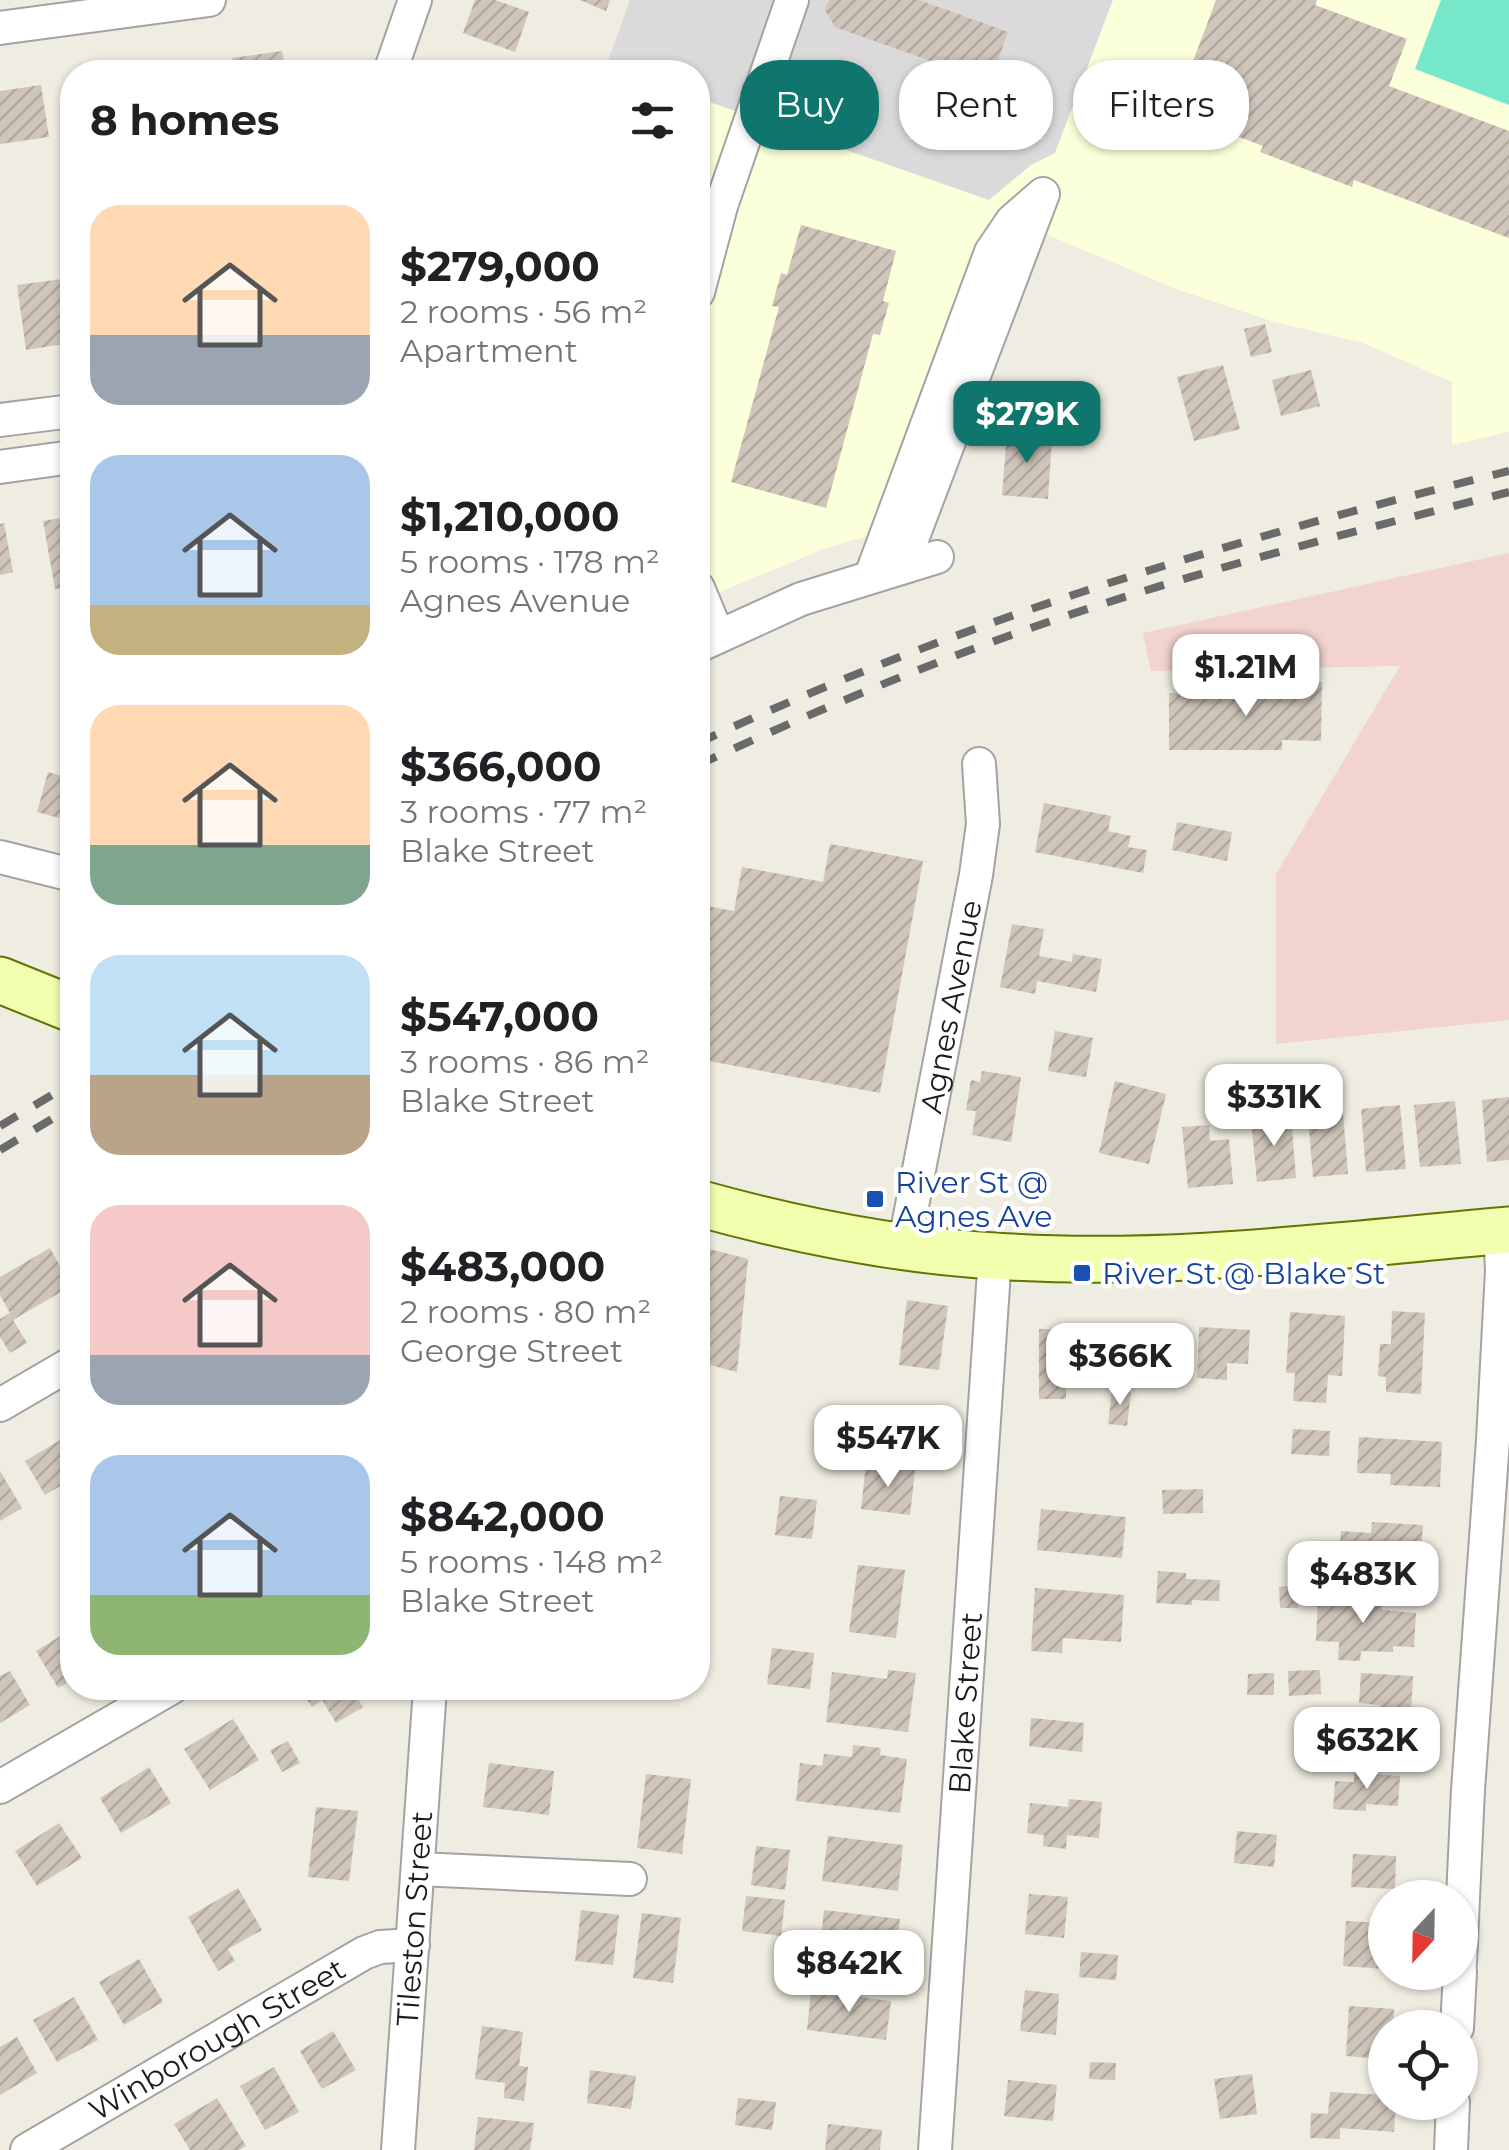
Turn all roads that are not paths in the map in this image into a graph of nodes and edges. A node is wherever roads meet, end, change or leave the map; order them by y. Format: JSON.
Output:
{"nodes":[{"id":1,"x":209,"y":0,"type":"edge"},
{"id":2,"x":416,"y":0,"type":"edge"},
{"id":3,"x":792,"y":0,"type":"edge"},
{"id":4,"x":0,"y":28,"type":"edge"},
{"id":5,"x":394,"y":60,"type":"edge"},
{"id":6,"x":710,"y":247,"type":"edge"},
{"id":7,"x":60,"y":412,"type":"edge"},
{"id":8,"x":0,"y":420,"type":"edge"},
{"id":9,"x":60,"y":459,"type":"edge"},
{"id":10,"x":0,"y":467,"type":"edge"},
{"id":11,"x":938,"y":558,"type":"dead end"},
{"id":12,"x":886,"y":572,"type":"junction"},
{"id":13,"x":710,"y":640,"type":"edge"},
{"id":14,"x":979,"y":764,"type":"dead end"},
{"id":15,"x":0,"y":857,"type":"edge"},
{"id":16,"x":60,"y":872,"type":"edge"},
{"id":17,"x":0,"y":980,"type":"edge"},
{"id":18,"x":60,"y":1003,"type":"edge"},
{"id":19,"x":710,"y":1207,"type":"edge"},
{"id":20,"x":1504,"y":1230,"type":"edge"},
{"id":21,"x":904,"y":1247,"type":"junction"},
{"id":22,"x":995,"y":1256,"type":"junction"},
{"id":23,"x":60,"y":1370,"type":"edge"},
{"id":24,"x":0,"y":1405,"type":"edge"},
{"id":25,"x":151,"y":1700,"type":"edge"},
{"id":26,"x":429,"y":1700,"type":"edge"},
{"id":27,"x":0,"y":1787,"type":"edge"},
{"id":28,"x":418,"y":1869,"type":"junction"},
{"id":29,"x":630,"y":1879,"type":"dead end"},
{"id":30,"x":1464,"y":1880,"type":"edge"},
{"id":31,"x":413,"y":1945,"type":"junction"},
{"id":32,"x":1453,"y":2120,"type":"edge"},
{"id":33,"x":26,"y":2150,"type":"edge"},
{"id":34,"x":398,"y":2150,"type":"edge"},
{"id":35,"x":935,"y":2150,"type":"edge"},
{"id":36,"x":1451,"y":2150,"type":"edge"}],
"edges":[{"from":1,"to":4,"type":"street"},
{"from":2,"to":5,"type":"street"},
{"from":3,"to":6,"type":"street"},
{"from":7,"to":8,"type":"street"},
{"from":9,"to":10,"type":"street"},
{"from":11,"to":12,"type":"street"},
{"from":12,"to":12,"type":"street"},
{"from":12,"to":13,"type":"street"},
{"from":14,"to":21,"type":"street","name":"Agnes Avenue"},
{"from":15,"to":16,"type":"street"},
{"from":17,"to":18,"type":"main road"},
{"from":19,"to":21,"type":"main road"},
{"from":20,"to":22,"type":"main road"},
{"from":20,"to":30,"type":"street"},
{"from":21,"to":22,"type":"main road"},
{"from":22,"to":35,"type":"street","name":"Blake Street"},
{"from":23,"to":24,"type":"street"},
{"from":25,"to":27,"type":"street"},
{"from":26,"to":28,"type":"street","name":"Tileston Street"},
{"from":28,"to":29,"type":"street"},
{"from":28,"to":31,"type":"street","name":"Tileston Street"},
{"from":31,"to":33,"type":"street","name":"Winborough Street"},
{"from":31,"to":34,"type":"street","name":"Tileston Street"},
{"from":32,"to":36,"type":"street"}]}
